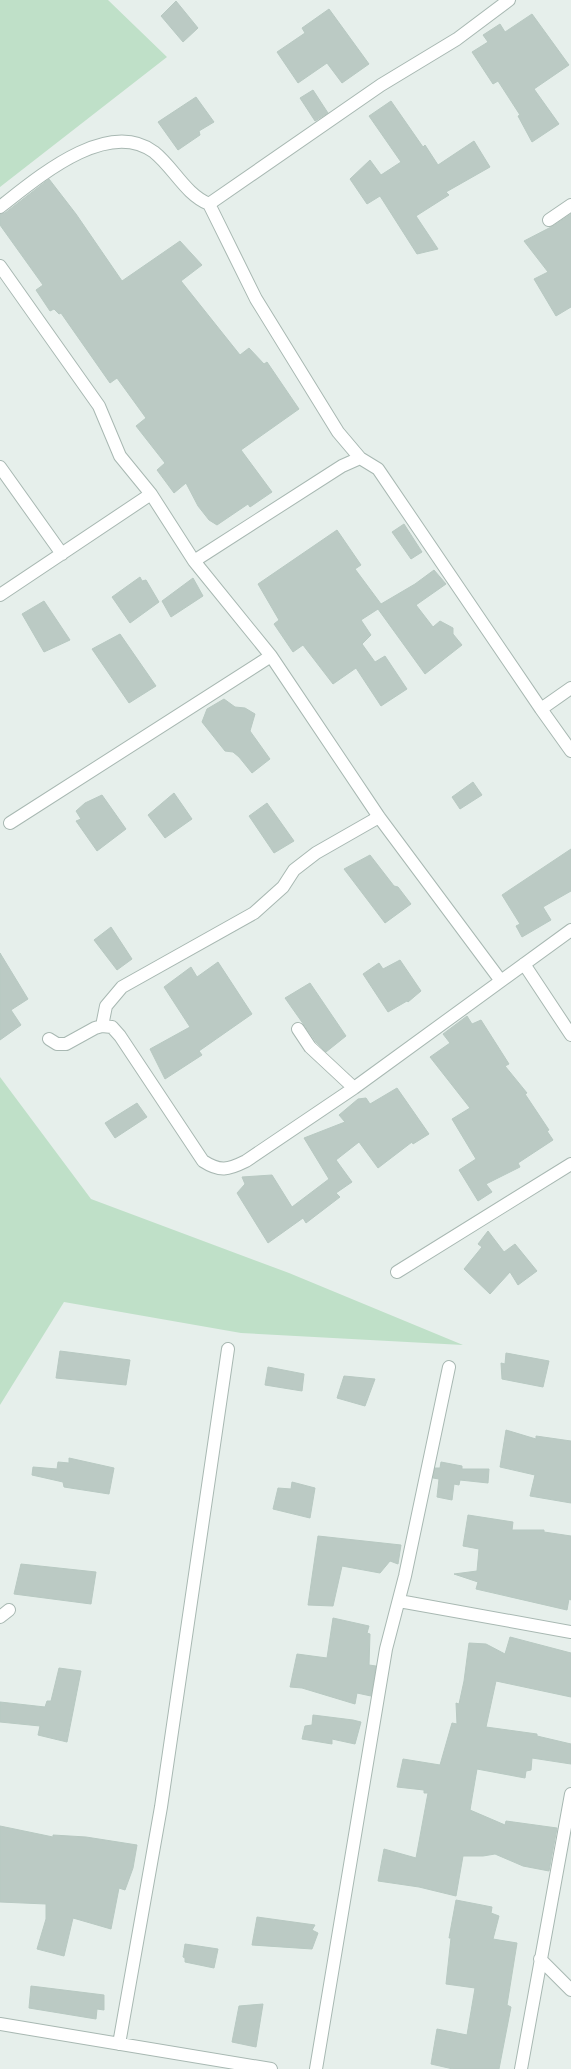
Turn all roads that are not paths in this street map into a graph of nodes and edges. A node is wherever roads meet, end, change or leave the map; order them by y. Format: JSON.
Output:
{"nodes":[{"id":1,"x":509,"y":0,"type":"edge"},
{"id":2,"x":209,"y":204,"type":"junction"},
{"id":3,"x":571,"y":205,"type":"edge"},
{"id":4,"x":0,"y":207,"type":"edge"},
{"id":5,"x":549,"y":220,"type":"dead end"},
{"id":6,"x":0,"y":266,"type":"edge"},
{"id":7,"x":360,"y":458,"type":"junction"},
{"id":8,"x":0,"y":467,"type":"edge"},
{"id":9,"x":151,"y":494,"type":"junction"},
{"id":10,"x":62,"y":554,"type":"junction"},
{"id":11,"x":194,"y":561,"type":"junction"},
{"id":12,"x":0,"y":595,"type":"edge"},
{"id":13,"x":271,"y":656,"type":"junction"},
{"id":14,"x":571,"y":688,"type":"edge"},
{"id":15,"x":541,"y":709,"type":"junction"},
{"id":16,"x":571,"y":750,"type":"edge"},
{"id":17,"x":380,"y":817,"type":"junction"},
{"id":18,"x":10,"y":823,"type":"dead end"},
{"id":19,"x":571,"y":930,"type":"edge"},
{"id":20,"x":524,"y":964,"type":"junction"},
{"id":21,"x":501,"y":981,"type":"junction"},
{"id":22,"x":102,"y":1026,"type":"junction"},
{"id":23,"x":298,"y":1029,"type":"dead end"},
{"id":24,"x":571,"y":1035,"type":"edge"},
{"id":25,"x":49,"y":1039,"type":"dead end"},
{"id":26,"x":354,"y":1088,"type":"junction"},
{"id":27,"x":571,"y":1164,"type":"edge"},
{"id":28,"x":397,"y":1272,"type":"dead end"},
{"id":29,"x":228,"y":1349,"type":"dead end"},
{"id":30,"x":449,"y":1367,"type":"dead end"},
{"id":31,"x":398,"y":1601,"type":"junction"},
{"id":32,"x":571,"y":1632,"type":"edge"},
{"id":33,"x":571,"y":1794,"type":"edge"},
{"id":34,"x":540,"y":1959,"type":"junction"},
{"id":35,"x":571,"y":1990,"type":"edge"},
{"id":36,"x":0,"y":2024,"type":"edge"},
{"id":37,"x":119,"y":2044,"type":"junction"},
{"id":38,"x":271,"y":2069,"type":"edge"},
{"id":39,"x":316,"y":2069,"type":"edge"},
{"id":40,"x":521,"y":2069,"type":"edge"}],
"edges":[{"from":1,"to":2,"type":"street"},
{"from":2,"to":4,"type":"street"},
{"from":2,"to":7,"type":"street"},
{"from":3,"to":5,"type":"street"},
{"from":6,"to":9,"type":"street"},
{"from":7,"to":11,"type":"street"},
{"from":7,"to":15,"type":"street"},
{"from":8,"to":10,"type":"street"},
{"from":9,"to":10,"type":"street"},
{"from":9,"to":11,"type":"street"},
{"from":10,"to":12,"type":"street"},
{"from":11,"to":13,"type":"street"},
{"from":13,"to":17,"type":"street"},
{"from":13,"to":18,"type":"street"},
{"from":14,"to":15,"type":"street"},
{"from":15,"to":16,"type":"street"},
{"from":17,"to":21,"type":"street"},
{"from":17,"to":22,"type":"street"},
{"from":19,"to":20,"type":"street"},
{"from":20,"to":21,"type":"street"},
{"from":20,"to":24,"type":"street"},
{"from":21,"to":26,"type":"street"},
{"from":22,"to":25,"type":"street"},
{"from":22,"to":26,"type":"street"},
{"from":23,"to":26,"type":"street"},
{"from":27,"to":28,"type":"street"},
{"from":29,"to":37,"type":"street"},
{"from":30,"to":31,"type":"street"},
{"from":31,"to":32,"type":"street"},
{"from":31,"to":39,"type":"street"},
{"from":33,"to":34,"type":"street"},
{"from":34,"to":35,"type":"street"},
{"from":34,"to":40,"type":"street"},
{"from":36,"to":37,"type":"street"},
{"from":37,"to":38,"type":"street"}]}
